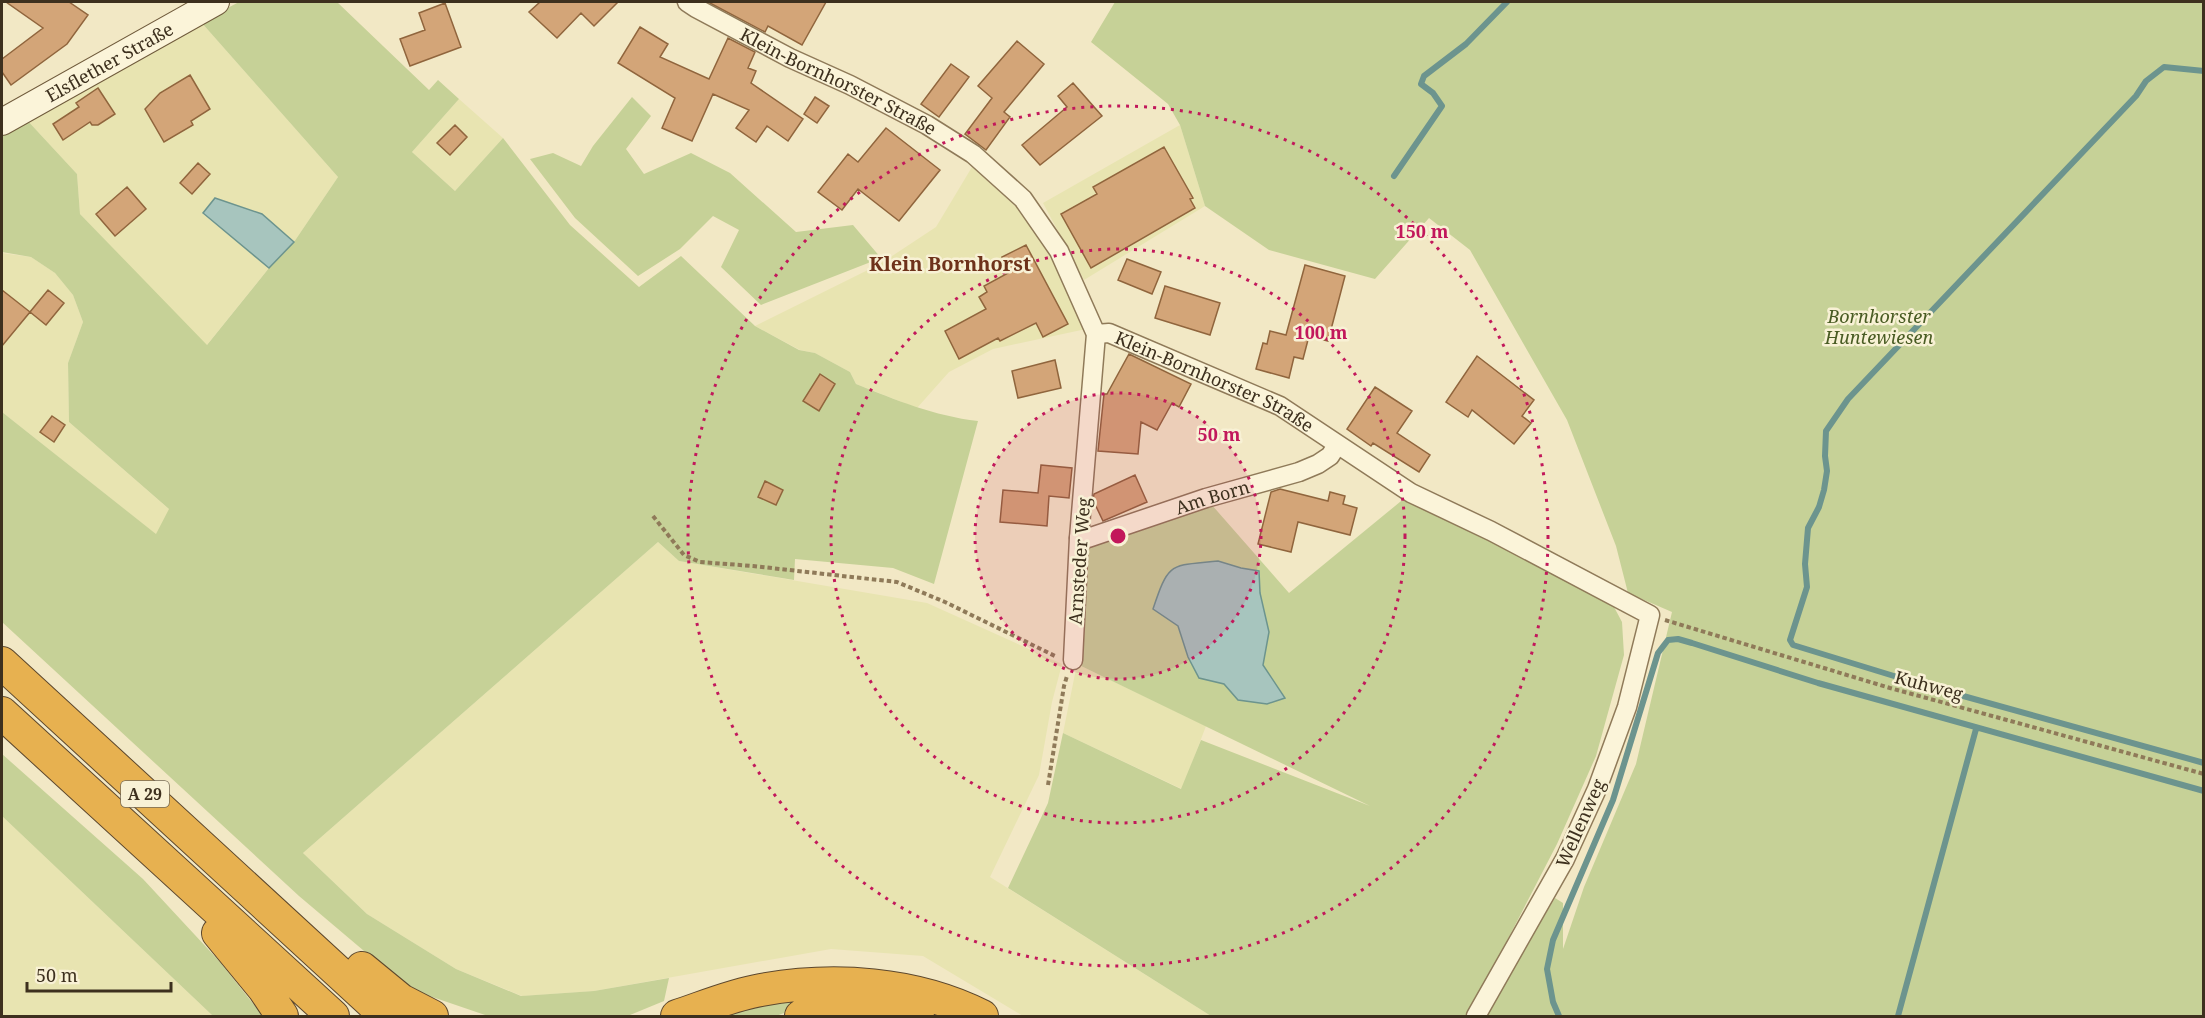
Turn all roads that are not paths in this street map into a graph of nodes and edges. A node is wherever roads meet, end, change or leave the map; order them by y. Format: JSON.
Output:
{"nodes":[{"id":1,"x":216,"y":2,"type":"edge"},
{"id":2,"x":687,"y":2,"type":"edge"},
{"id":3,"x":2,"y":122,"type":"edge"},
{"id":4,"x":1096,"y":334,"type":"junction"},
{"id":5,"x":1337,"y":445,"type":"junction"},
{"id":6,"x":1079,"y":538,"type":"junction"},
{"id":7,"x":1650,"y":615,"type":"joint"},
{"id":8,"x":1072,"y":660,"type":"road end"},
{"id":9,"x":2,"y":663,"type":"edge"},
{"id":10,"x":2,"y":713,"type":"edge"},
{"id":11,"x":167,"y":862,"type":"junction"},
{"id":12,"x":288,"y":925,"type":"junction"},
{"id":13,"x":282,"y":1017,"type":"edge"},
{"id":14,"x":333,"y":1017,"type":"edge"},
{"id":15,"x":386,"y":1017,"type":"edge"},
{"id":16,"x":432,"y":1017,"type":"edge"},
{"id":17,"x":677,"y":1017,"type":"edge"},
{"id":18,"x":801,"y":1017,"type":"edge"},
{"id":19,"x":918,"y":1017,"type":"edge"},
{"id":20,"x":982,"y":1017,"type":"edge"},
{"id":21,"x":1476,"y":1017,"type":"edge"}],
"edges":[{"from":1,"to":3,"type":"main road","name":"Elsflether Straße"},
{"from":2,"to":4,"type":"street","name":"Klein-Bornhorster Straße"},
{"from":4,"to":5,"type":"street","name":"Klein-Bornhorster Straße"},
{"from":4,"to":6,"type":"street","name":"Arnsteder Weg"},
{"from":5,"to":6,"type":"street","name":"Am Born"},
{"from":5,"to":7,"type":"street","name":"Klein-Bornhorster Straße"},
{"from":6,"to":8,"type":"street","name":"Arnsteder Weg"},
{"from":7,"to":21,"type":"street","name":"Wellenweg"},
{"from":9,"to":12,"type":"highway","number":"A 29"},
{"from":10,"to":11,"type":"highway","number":"A 29"},
{"from":11,"to":13,"type":"highway"},
{"from":11,"to":14,"type":"highway","number":"A 29"},
{"from":12,"to":15,"type":"highway","number":"A 29"},
{"from":12,"to":16,"type":"highway"},
{"from":17,"to":20,"type":"highway"},
{"from":18,"to":19,"type":"highway"}]}
